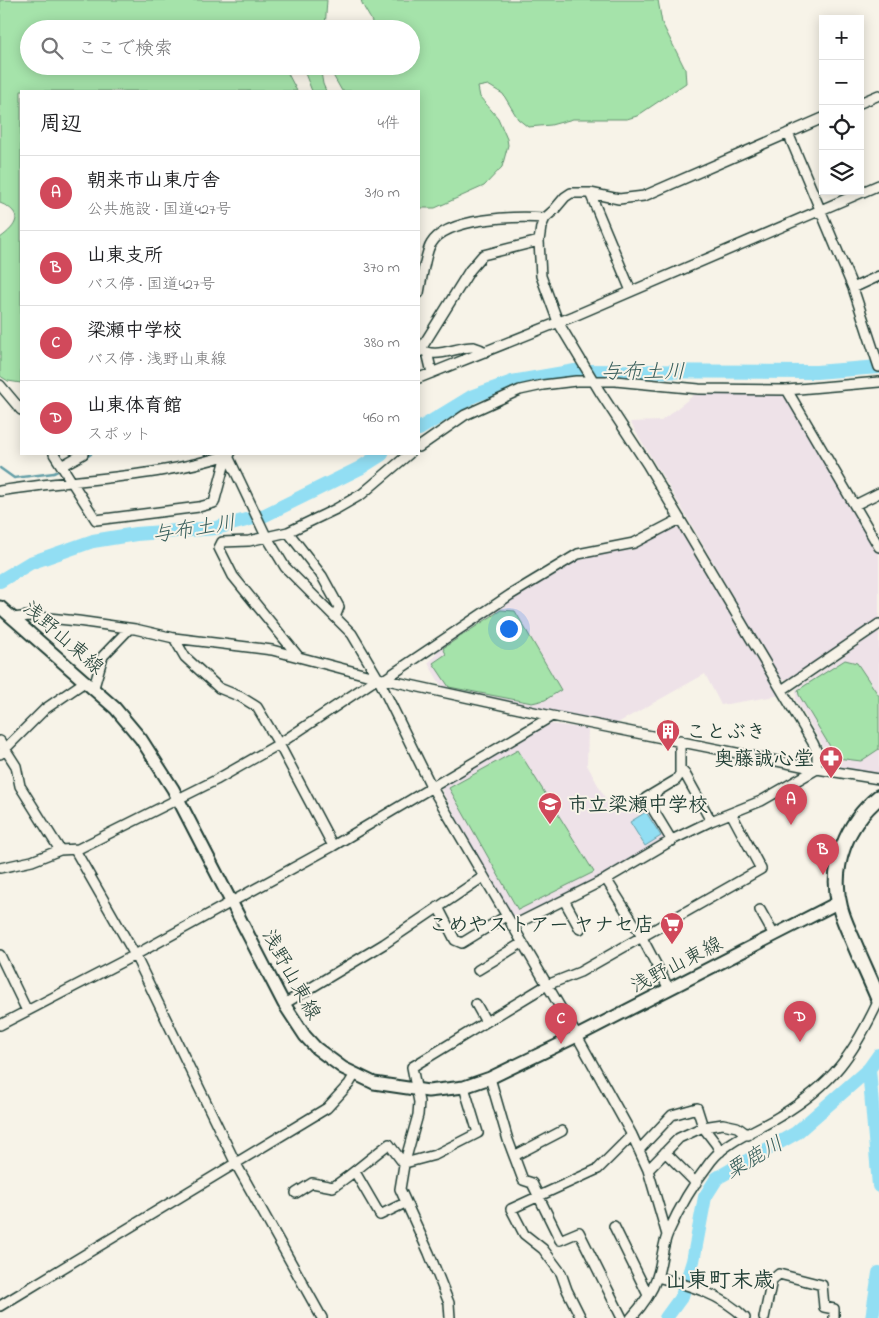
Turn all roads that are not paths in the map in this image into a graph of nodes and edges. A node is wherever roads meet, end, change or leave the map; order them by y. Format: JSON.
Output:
{"nodes":[{"id":1,"x":879,"y":95,"type":"edge"},
{"id":2,"x":864,"y":101,"type":"edge"},
{"id":3,"x":819,"y":120,"type":"edge"},
{"id":4,"x":788,"y":133,"type":"junction"},
{"id":5,"x":879,"y":186,"type":"edge"},
{"id":6,"x":590,"y":192,"type":"junction"},
{"id":7,"x":820,"y":210,"type":"junction"},
{"id":8,"x":545,"y":218,"type":"junction"},
{"id":9,"x":539,"y":241,"type":"junction"},
{"id":10,"x":879,"y":276,"type":"edge"},
{"id":11,"x":852,"y":288,"type":"junction"},
{"id":12,"x":420,"y":289,"type":"edge"},
{"id":13,"x":631,"y":291,"type":"junction"},
{"id":14,"x":558,"y":322,"type":"junction"},
{"id":15,"x":421,"y":350,"type":"edge"},
{"id":16,"x":485,"y":352,"type":"junction"},
{"id":17,"x":879,"y":367,"type":"edge"},
{"id":18,"x":432,"y":373,"type":"junction"},
{"id":19,"x":420,"y":378,"type":"edge"},
{"id":20,"x":592,"y":379,"type":"junction"},
{"id":21,"x":879,"y":382,"type":"edge"},
{"id":22,"x":0,"y":385,"type":"edge"},
{"id":23,"x":788,"y":390,"type":"junction"},
{"id":24,"x":20,"y":409,"type":"edge"},
{"id":25,"x":420,"y":446,"type":"edge"},
{"id":26,"x":55,"y":455,"type":"edge"},
{"id":27,"x":81,"y":455,"type":"edge"},
{"id":28,"x":224,"y":455,"type":"edge"},
{"id":29,"x":228,"y":455,"type":"edge"},
{"id":30,"x":228,"y":455,"type":"edge"},
{"id":31,"x":408,"y":455,"type":"edge"},
{"id":32,"x":63,"y":465,"type":"junction"},
{"id":33,"x":71,"y":481,"type":"junction"},
{"id":34,"x":0,"y":491,"type":"edge"},
{"id":35,"x":878,"y":496,"type":"edge"},
{"id":36,"x":854,"y":505,"type":"junction"},
{"id":37,"x":680,"y":519,"type":"junction"},
{"id":38,"x":288,"y":532,"type":"junction"},
{"id":39,"x":266,"y":535,"type":"junction"},
{"id":40,"x":879,"y":547,"type":"edge"},
{"id":41,"x":0,"y":607,"type":"edge"},
{"id":42,"x":335,"y":617,"type":"junction"},
{"id":43,"x":14,"y":618,"type":"junction"},
{"id":44,"x":879,"y":624,"type":"edge"},
{"id":45,"x":129,"y":629,"type":"junction"},
{"id":46,"x":174,"y":638,"type":"junction"},
{"id":47,"x":298,"y":657,"type":"junction"},
{"id":48,"x":381,"y":678,"type":"junction"},
{"id":49,"x":90,"y":684,"type":"junction"},
{"id":50,"x":782,"y":690,"type":"junction"},
{"id":51,"x":552,"y":716,"type":"junction"},
{"id":52,"x":680,"y":740,"type":"junction"},
{"id":53,"x":279,"y":744,"type":"junction"},
{"id":54,"x":1,"y":748,"type":"edge"},
{"id":55,"x":817,"y":769,"type":"junction"},
{"id":56,"x":680,"y":770,"type":"junction"},
{"id":57,"x":879,"y":779,"type":"edge"},
{"id":58,"x":431,"y":786,"type":"junction"},
{"id":59,"x":879,"y":797,"type":"edge"},
{"id":60,"x":178,"y":799,"type":"junction"},
{"id":61,"x":731,"y":813,"type":"junction"},
{"id":62,"x":711,"y":821,"type":"junction"},
{"id":63,"x":672,"y":841,"type":"junction"},
{"id":64,"x":333,"y":846,"type":"junction"},
{"id":65,"x":60,"y":850,"type":"junction"},
{"id":66,"x":74,"y":850,"type":"junction"},
{"id":67,"x":0,"y":868,"type":"edge"},
{"id":68,"x":483,"y":877,"type":"junction"},
{"id":69,"x":606,"y":879,"type":"junction"},
{"id":70,"x":564,"y":900,"type":"junction"},
{"id":71,"x":232,"y":902,"type":"junction"},
{"id":72,"x":839,"y":902,"type":"junction"},
{"id":73,"x":438,"y":907,"type":"junction"},
{"id":74,"x":760,"y":910,"type":"dead end"},
{"id":75,"x":506,"y":916,"type":"junction"},
{"id":76,"x":512,"y":926,"type":"junction"},
{"id":77,"x":580,"y":929,"type":"dead end"},
{"id":78,"x":774,"y":935,"type":"junction"},
{"id":79,"x":641,"y":936,"type":"junction"},
{"id":80,"x":522,"y":943,"type":"junction"},
{"id":81,"x":135,"y":955,"type":"junction"},
{"id":82,"x":0,"y":956,"type":"edge"},
{"id":83,"x":478,"y":970,"type":"dead end"},
{"id":84,"x":547,"y":986,"type":"junction"},
{"id":85,"x":668,"y":989,"type":"junction"},
{"id":86,"x":879,"y":1000,"type":"edge"},
{"id":87,"x":284,"y":1004,"type":"junction"},
{"id":88,"x":476,"y":1004,"type":"dead end"},
{"id":89,"x":26,"y":1012,"type":"junction"},
{"id":90,"x":486,"y":1022,"type":"junction"},
{"id":91,"x":0,"y":1025,"type":"edge"},
{"id":92,"x":577,"y":1036,"type":"junction"},
{"id":93,"x":355,"y":1074,"type":"junction"},
{"id":94,"x":490,"y":1078,"type":"junction"},
{"id":95,"x":464,"y":1087,"type":"junction"},
{"id":96,"x":416,"y":1089,"type":"junction"},
{"id":97,"x":703,"y":1127,"type":"junction"},
{"id":98,"x":562,"y":1131,"type":"dead end"},
{"id":99,"x":632,"y":1135,"type":"junction"},
{"id":100,"x":748,"y":1135,"type":"junction"},
{"id":101,"x":639,"y":1150,"type":"junction"},
{"id":102,"x":665,"y":1152,"type":"junction"},
{"id":103,"x":720,"y":1152,"type":"junction"},
{"id":104,"x":514,"y":1156,"type":"junction"},
{"id":105,"x":405,"y":1163,"type":"junction"},
{"id":106,"x":236,"y":1164,"type":"junction"},
{"id":107,"x":648,"y":1170,"type":"junction"},
{"id":108,"x":354,"y":1172,"type":"junction"},
{"id":109,"x":696,"y":1183,"type":"junction"},
{"id":110,"x":296,"y":1193,"type":"dead end"},
{"id":111,"x":537,"y":1196,"type":"junction"},
{"id":112,"x":405,"y":1203,"type":"junction"},
{"id":113,"x":614,"y":1226,"type":"dead end"},
{"id":114,"x":667,"y":1235,"type":"junction"},
{"id":115,"x":661,"y":1278,"type":"junction"},
{"id":116,"x":648,"y":1295,"type":"junction"},
{"id":117,"x":0,"y":1306,"type":"edge"},
{"id":118,"x":322,"y":1318,"type":"edge"},
{"id":119,"x":450,"y":1318,"type":"edge"},
{"id":120,"x":581,"y":1318,"type":"edge"},
{"id":121,"x":622,"y":1318,"type":"edge"},
{"id":122,"x":630,"y":1318,"type":"edge"},
{"id":123,"x":746,"y":1318,"type":"edge"},
{"id":124,"x":764,"y":1318,"type":"edge"},
{"id":125,"x":834,"y":1318,"type":"edge"}],
"edges":[{"from":1,"to":2,"type":"street"},
{"from":3,"to":4,"type":"street"},
{"from":4,"to":6,"type":"street"},
{"from":4,"to":7,"type":"street"},
{"from":5,"to":7,"type":"street"},
{"from":6,"to":8,"type":"street"},
{"from":6,"to":13,"type":"street"},
{"from":7,"to":11,"type":"street"},
{"from":7,"to":13,"type":"street"},
{"from":8,"to":9,"type":"street"},
{"from":8,"to":12,"type":"street"},
{"from":9,"to":14,"type":"street"},
{"from":9,"to":15,"type":"street"},
{"from":10,"to":11,"type":"street"},
{"from":11,"to":17,"type":"street"},
{"from":13,"to":14,"type":"street"},
{"from":14,"to":16,"type":"street"},
{"from":14,"to":20,"type":"street"},
{"from":15,"to":16,"type":"street"},
{"from":15,"to":18,"type":"street"},
{"from":16,"to":18,"type":"street"},
{"from":18,"to":19,"type":"street"},
{"from":20,"to":23,"type":"street"},
{"from":20,"to":25,"type":"street"},
{"from":20,"to":37,"type":"street"},
{"from":21,"to":23,"type":"street"},
{"from":22,"to":24,"type":"street"},
{"from":23,"to":36,"type":"street"},
{"from":26,"to":32,"type":"street"},
{"from":27,"to":32,"type":"street"},
{"from":28,"to":33,"type":"street"},
{"from":29,"to":33,"type":"street"},
{"from":30,"to":39,"type":"street"},
{"from":31,"to":38,"type":"street"},
{"from":32,"to":33,"type":"street"},
{"from":33,"to":34,"type":"street"},
{"from":35,"to":36,"type":"street"},
{"from":36,"to":40,"type":"street"},
{"from":37,"to":48,"type":"street"},
{"from":37,"to":50,"type":"street"},
{"from":38,"to":39,"type":"street"},
{"from":38,"to":42,"type":"street"},
{"from":39,"to":42,"type":"street"},
{"from":39,"to":47,"type":"street"},
{"from":41,"to":43,"type":"main road","name":"浅野山東線"},
{"from":42,"to":48,"type":"street"},
{"from":43,"to":45,"type":"street"},
{"from":43,"to":49,"type":"main road","name":"浅野山東線"},
{"from":44,"to":50,"type":"street"},
{"from":45,"to":46,"type":"street"},
{"from":45,"to":49,"type":"street"},
{"from":46,"to":47,"type":"street"},
{"from":46,"to":53,"type":"street"},
{"from":47,"to":48,"type":"street"},
{"from":48,"to":51,"type":"street"},
{"from":48,"to":53,"type":"street"},
{"from":48,"to":58,"type":"street"},
{"from":49,"to":54,"type":"street"},
{"from":49,"to":60,"type":"main road","name":"浅野山東線"},
{"from":50,"to":55,"type":"street"},
{"from":51,"to":52,"type":"street"},
{"from":51,"to":58,"type":"street"},
{"from":52,"to":55,"type":"street"},
{"from":52,"to":56,"type":"street"},
{"from":53,"to":60,"type":"street"},
{"from":53,"to":64,"type":"street"},
{"from":54,"to":65,"type":"street"},
{"from":55,"to":57,"type":"street"},
{"from":55,"to":61,"type":"street"},
{"from":56,"to":62,"type":"street"},
{"from":56,"to":63,"type":"street"},
{"from":58,"to":64,"type":"street"},
{"from":58,"to":68,"type":"street"},
{"from":59,"to":72,"type":"highway"},
{"from":60,"to":66,"type":"street"},
{"from":60,"to":71,"type":"main road","name":"浅野山東線"},
{"from":61,"to":62,"type":"street"},
{"from":61,"to":79,"type":"street"},
{"from":62,"to":63,"type":"street"},
{"from":63,"to":69,"type":"street"},
{"from":64,"to":71,"type":"street"},
{"from":65,"to":66,"type":"street"},
{"from":65,"to":67,"type":"street"},
{"from":66,"to":81,"type":"street"},
{"from":68,"to":73,"type":"street"},
{"from":68,"to":75,"type":"street"},
{"from":69,"to":70,"type":"street"},
{"from":69,"to":79,"type":"street"},
{"from":70,"to":76,"type":"street"},
{"from":70,"to":77,"type":"street"},
{"from":71,"to":81,"type":"street"},
{"from":71,"to":87,"type":"main road","name":"浅野山東線"},
{"from":72,"to":78,"type":"main road","name":"浅野山東線"},
{"from":72,"to":86,"type":"highway"},
{"from":73,"to":75,"type":"street"},
{"from":73,"to":87,"type":"street"},
{"from":74,"to":78,"type":"street"},
{"from":75,"to":76,"type":"street"},
{"from":76,"to":80,"type":"street"},
{"from":78,"to":85,"type":"main road","name":"浅野山東線"},
{"from":79,"to":84,"type":"street"},
{"from":79,"to":85,"type":"street"},
{"from":80,"to":83,"type":"street"},
{"from":80,"to":84,"type":"street"},
{"from":81,"to":89,"type":"street"},
{"from":81,"to":106,"type":"street"},
{"from":82,"to":89,"type":"street"},
{"from":84,"to":90,"type":"street"},
{"from":84,"to":92,"type":"street"},
{"from":85,"to":92,"type":"main road","name":"浅野山東線"},
{"from":86,"to":100,"type":"street"},
{"from":87,"to":93,"type":"main road","name":"浅野山東線"},
{"from":88,"to":90,"type":"street"},
{"from":89,"to":91,"type":"street"},
{"from":90,"to":96,"type":"street"},
{"from":92,"to":94,"type":"main road","name":"浅野山東線"},
{"from":92,"to":99,"type":"street"},
{"from":93,"to":96,"type":"main road","name":"浅野山東線"},
{"from":93,"to":106,"type":"street"},
{"from":94,"to":95,"type":"main road","name":"浅野山東線"},
{"from":94,"to":104,"type":"street"},
{"from":95,"to":96,"type":"main road","name":"浅野山東線"},
{"from":95,"to":105,"type":"street"},
{"from":96,"to":105,"type":"street"},
{"from":97,"to":100,"type":"street"},
{"from":97,"to":101,"type":"street"},
{"from":97,"to":102,"type":"street"},
{"from":97,"to":103,"type":"street"},
{"from":98,"to":104,"type":"street"},
{"from":99,"to":101,"type":"street"},
{"from":99,"to":111,"type":"street"},
{"from":100,"to":103,"type":"street"},
{"from":101,"to":107,"type":"street"},
{"from":102,"to":107,"type":"street"},
{"from":102,"to":109,"type":"street"},
{"from":103,"to":109,"type":"street"},
{"from":104,"to":111,"type":"street"},
{"from":105,"to":108,"type":"street"},
{"from":105,"to":112,"type":"street"},
{"from":106,"to":117,"type":"street"},
{"from":106,"to":118,"type":"street"},
{"from":107,"to":114,"type":"street"},
{"from":108,"to":110,"type":"street"},
{"from":108,"to":112,"type":"street"},
{"from":109,"to":114,"type":"street"},
{"from":111,"to":120,"type":"street"},
{"from":111,"to":121,"type":"street"},
{"from":112,"to":119,"type":"street"},
{"from":113,"to":116,"type":"street"},
{"from":114,"to":115,"type":"street"},
{"from":115,"to":116,"type":"street"},
{"from":115,"to":123,"type":"street"},
{"from":116,"to":122,"type":"street"},
{"from":124,"to":125,"type":"street"}]}
